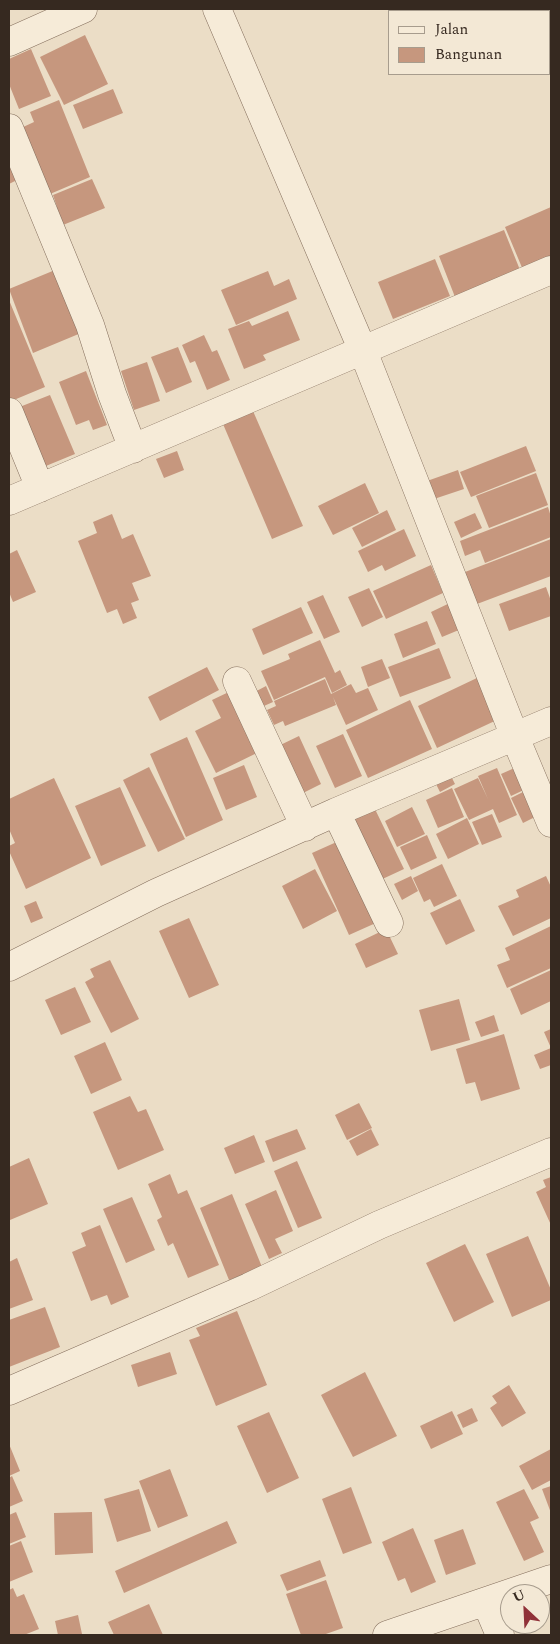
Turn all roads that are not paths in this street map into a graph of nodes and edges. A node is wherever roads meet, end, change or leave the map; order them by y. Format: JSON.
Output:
{"nodes":[{"id":1,"x":83,"y":9,"type":"edge"},
{"id":2,"x":217,"y":9,"type":"edge"},
{"id":3,"x":9,"y":42,"type":"edge"},
{"id":4,"x":9,"y":128,"type":"edge"},
{"id":5,"x":551,"y":270,"type":"edge"},
{"id":6,"x":363,"y":351,"type":"junction"},
{"id":7,"x":9,"y":412,"type":"edge"},
{"id":8,"x":133,"y":448,"type":"junction"},
{"id":9,"x":40,"y":488,"type":"junction"},
{"id":10,"x":9,"y":501,"type":"edge"},
{"id":11,"x":237,"y":681,"type":"dead end"},
{"id":12,"x":551,"y":721,"type":"edge"},
{"id":13,"x":515,"y":737,"type":"junction"},
{"id":14,"x":336,"y":812,"type":"junction"},
{"id":15,"x":551,"y":823,"type":"edge"},
{"id":16,"x":305,"y":827,"type":"junction"},
{"id":17,"x":389,"y":923,"type":"dead end"},
{"id":18,"x":9,"y":967,"type":"edge"},
{"id":19,"x":551,"y":1152,"type":"edge"},
{"id":20,"x":9,"y":1391,"type":"edge"},
{"id":21,"x":551,"y":1578,"type":"edge"},
{"id":22,"x":486,"y":1602,"type":"junction"},
{"id":23,"x":387,"y":1635,"type":"edge"},
{"id":24,"x":500,"y":1635,"type":"edge"}],
"edges":[{"from":1,"to":3,"type":"street"},
{"from":2,"to":6,"type":"street"},
{"from":4,"to":8,"type":"street"},
{"from":5,"to":6,"type":"street"},
{"from":6,"to":8,"type":"street"},
{"from":6,"to":13,"type":"street"},
{"from":7,"to":9,"type":"street"},
{"from":8,"to":9,"type":"street"},
{"from":9,"to":10,"type":"street"},
{"from":11,"to":16,"type":"street"},
{"from":12,"to":13,"type":"street"},
{"from":13,"to":14,"type":"street"},
{"from":13,"to":15,"type":"street"},
{"from":14,"to":16,"type":"street"},
{"from":14,"to":17,"type":"street"},
{"from":16,"to":18,"type":"street"},
{"from":19,"to":20,"type":"street"},
{"from":21,"to":22,"type":"street"},
{"from":22,"to":23,"type":"street"},
{"from":22,"to":24,"type":"street"}]}
